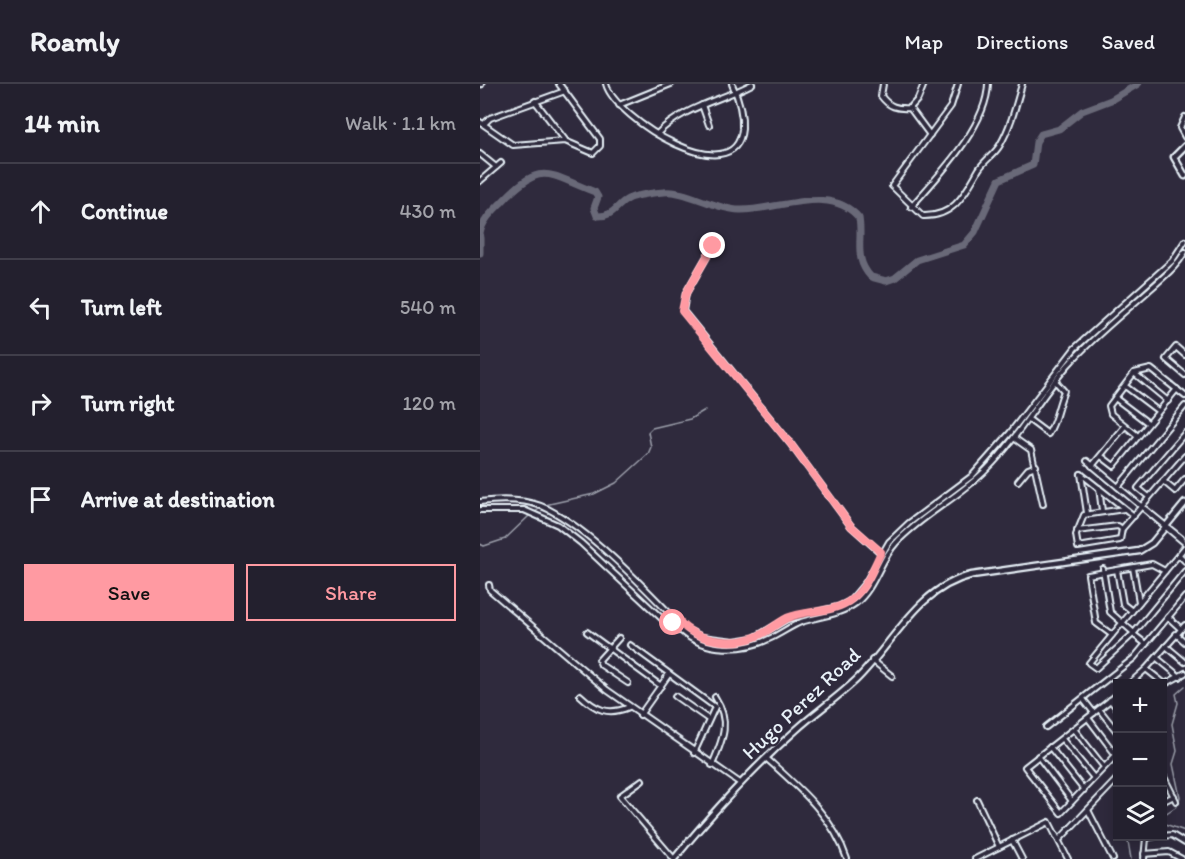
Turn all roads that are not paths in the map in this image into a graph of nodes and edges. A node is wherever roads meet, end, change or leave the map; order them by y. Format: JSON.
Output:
{"nodes":[{"id":1,"x":559,"y":84,"type":"edge"},
{"id":2,"x":606,"y":84,"type":"edge"},
{"id":3,"x":671,"y":84,"type":"edge"},
{"id":4,"x":732,"y":84,"type":"edge"},
{"id":5,"x":752,"y":84,"type":"edge"},
{"id":6,"x":883,"y":84,"type":"edge"},
{"id":7,"x":924,"y":84,"type":"edge"},
{"id":8,"x":958,"y":84,"type":"edge"},
{"id":9,"x":988,"y":84,"type":"edge"},
{"id":10,"x":1022,"y":84,"type":"edge"},
{"id":11,"x":565,"y":91,"type":"junction"},
{"id":12,"x":736,"y":92,"type":"junction"},
{"id":13,"x":535,"y":101,"type":"junction"},
{"id":14,"x":619,"y":105,"type":"junction"},
{"id":15,"x":702,"y":105,"type":"junction"},
{"id":16,"x":910,"y":108,"type":"junction"},
{"id":17,"x":1185,"y":117,"type":"edge"},
{"id":18,"x":482,"y":123,"type":"edge"},
{"id":19,"x":709,"y":125,"type":"dead end"},
{"id":20,"x":657,"y":134,"type":"junction"},
{"id":21,"x":930,"y":135,"type":"junction"},
{"id":22,"x":1185,"y":137,"type":"edge"},
{"id":23,"x":565,"y":141,"type":"junction"},
{"id":24,"x":1185,"y":146,"type":"edge"},
{"id":25,"x":480,"y":154,"type":"edge"},
{"id":26,"x":501,"y":163,"type":"dead end"},
{"id":27,"x":496,"y":167,"type":"junction"},
{"id":28,"x":1185,"y":176,"type":"edge"},
{"id":29,"x":480,"y":181,"type":"edge"},
{"id":30,"x":911,"y":207,"type":"junction"},
{"id":31,"x":1185,"y":241,"type":"edge"},
{"id":32,"x":713,"y":246,"type":"dead end"},
{"id":33,"x":1185,"y":252,"type":"edge"},
{"id":34,"x":1185,"y":355,"type":"edge"},
{"id":35,"x":1134,"y":373,"type":"junction"},
{"id":36,"x":1185,"y":375,"type":"edge"},
{"id":37,"x":1055,"y":381,"type":"junction"},
{"id":38,"x":1125,"y":386,"type":"junction"},
{"id":39,"x":1177,"y":389,"type":"junction"},
{"id":40,"x":1185,"y":396,"type":"edge"},
{"id":41,"x":1115,"y":398,"type":"junction"},
{"id":42,"x":1168,"y":401,"type":"junction"},
{"id":43,"x":1185,"y":406,"type":"edge"},
{"id":44,"x":1158,"y":411,"type":"junction"},
{"id":45,"x":1028,"y":419,"type":"junction"},
{"id":46,"x":1148,"y":423,"type":"junction"},
{"id":47,"x":1125,"y":426,"type":"junction"},
{"id":48,"x":1185,"y":433,"type":"edge"},
{"id":49,"x":1138,"y":436,"type":"junction"},
{"id":50,"x":1014,"y":438,"type":"junction"},
{"id":51,"x":1101,"y":456,"type":"junction"},
{"id":52,"x":1185,"y":456,"type":"edge"},
{"id":53,"x":1087,"y":461,"type":"dead end"},
{"id":54,"x":1036,"y":466,"type":"junction"},
{"id":55,"x":1092,"y":466,"type":"junction"},
{"id":56,"x":1185,"y":479,"type":"edge"},
{"id":57,"x":1018,"y":481,"type":"dead end"},
{"id":58,"x":1163,"y":481,"type":"junction"},
{"id":59,"x":1099,"y":487,"type":"junction"},
{"id":60,"x":1118,"y":487,"type":"junction"},
{"id":61,"x":1149,"y":498,"type":"junction"},
{"id":62,"x":480,"y":502,"type":"edge"},
{"id":63,"x":1185,"y":503,"type":"edge"},
{"id":64,"x":1043,"y":504,"type":"dead end"},
{"id":65,"x":1142,"y":507,"type":"junction"},
{"id":66,"x":1124,"y":509,"type":"junction"},
{"id":67,"x":480,"y":510,"type":"edge"},
{"id":68,"x":1102,"y":511,"type":"junction"},
{"id":69,"x":1087,"y":513,"type":"junction"},
{"id":70,"x":1134,"y":516,"type":"junction"},
{"id":71,"x":1166,"y":527,"type":"junction"},
{"id":72,"x":1122,"y":529,"type":"junction"},
{"id":73,"x":1077,"y":531,"type":"junction"},
{"id":74,"x":1185,"y":544,"type":"edge"},
{"id":75,"x":881,"y":552,"type":"junction"},
{"id":76,"x":886,"y":555,"type":"junction"},
{"id":77,"x":1179,"y":555,"type":"junction"},
{"id":78,"x":1185,"y":561,"type":"edge"},
{"id":79,"x":1133,"y":568,"type":"junction"},
{"id":80,"x":1117,"y":570,"type":"junction"},
{"id":81,"x":1103,"y":571,"type":"junction"},
{"id":82,"x":1165,"y":571,"type":"junction"},
{"id":83,"x":1185,"y":571,"type":"edge"},
{"id":84,"x":489,"y":585,"type":"dead end"},
{"id":85,"x":1185,"y":597,"type":"edge"},
{"id":86,"x":1139,"y":602,"type":"junction"},
{"id":87,"x":852,"y":603,"type":"junction"},
{"id":88,"x":1132,"y":611,"type":"junction"},
{"id":89,"x":1168,"y":617,"type":"junction"},
{"id":90,"x":677,"y":621,"type":"junction"},
{"id":91,"x":1122,"y":623,"type":"junction"},
{"id":92,"x":1185,"y":625,"type":"edge"},
{"id":93,"x":672,"y":626,"type":"junction"},
{"id":94,"x":681,"y":628,"type":"junction"},
{"id":95,"x":1181,"y":629,"type":"junction"},
{"id":96,"x":587,"y":632,"type":"dead end"},
{"id":97,"x":1133,"y":634,"type":"junction"},
{"id":98,"x":1176,"y":634,"type":"junction"},
{"id":99,"x":1112,"y":635,"type":"junction"},
{"id":100,"x":619,"y":638,"type":"dead end"},
{"id":101,"x":1185,"y":642,"type":"edge"},
{"id":102,"x":1146,"y":644,"type":"junction"},
{"id":103,"x":630,"y":645,"type":"dead end"},
{"id":104,"x":1166,"y":646,"type":"junction"},
{"id":105,"x":608,"y":649,"type":"junction"},
{"id":106,"x":1157,"y":658,"type":"junction"},
{"id":107,"x":872,"y":660,"type":"junction"},
{"id":108,"x":1185,"y":662,"type":"edge"},
{"id":109,"x":1146,"y":669,"type":"junction"},
{"id":110,"x":1185,"y":673,"type":"edge"},
{"id":111,"x":669,"y":674,"type":"junction"},
{"id":112,"x":892,"y":676,"type":"dead end"},
{"id":113,"x":1180,"y":677,"type":"junction"},
{"id":114,"x":1135,"y":679,"type":"edge"},
{"id":115,"x":628,"y":683,"type":"dead end"},
{"id":116,"x":661,"y":686,"type":"junction"},
{"id":117,"x":580,"y":695,"type":"dead end"},
{"id":118,"x":675,"y":696,"type":"dead end"},
{"id":119,"x":714,"y":698,"type":"dead end"},
{"id":120,"x":1113,"y":698,"type":"edge"},
{"id":121,"x":1083,"y":699,"type":"junction"},
{"id":122,"x":1110,"y":700,"type":"junction"},
{"id":123,"x":1113,"y":703,"type":"edge"},
{"id":124,"x":630,"y":707,"type":"junction"},
{"id":125,"x":1099,"y":709,"type":"junction"},
{"id":126,"x":1094,"y":713,"type":"junction"},
{"id":127,"x":640,"y":715,"type":"junction"},
{"id":128,"x":1088,"y":718,"type":"junction"},
{"id":129,"x":708,"y":719,"type":"junction"},
{"id":130,"x":1046,"y":727,"type":"dead end"},
{"id":131,"x":1113,"y":727,"type":"edge"},
{"id":132,"x":1074,"y":729,"type":"junction"},
{"id":133,"x":1062,"y":739,"type":"junction"},
{"id":134,"x":1050,"y":747,"type":"junction"},
{"id":135,"x":1113,"y":749,"type":"edge"},
{"id":136,"x":694,"y":753,"type":"junction"},
{"id":137,"x":1038,"y":756,"type":"junction"},
{"id":138,"x":766,"y":758,"type":"junction"},
{"id":139,"x":1113,"y":758,"type":"edge"},
{"id":140,"x":712,"y":765,"type":"junction"},
{"id":141,"x":1104,"y":767,"type":"junction"},
{"id":142,"x":1094,"y":778,"type":"junction"},
{"id":143,"x":642,"y":780,"type":"dead end"},
{"id":144,"x":740,"y":783,"type":"junction"},
{"id":145,"x":1113,"y":783,"type":"edge"},
{"id":146,"x":1167,"y":783,"type":"edge"},
{"id":147,"x":1083,"y":790,"type":"junction"},
{"id":148,"x":977,"y":800,"type":"dead end"},
{"id":149,"x":1072,"y":801,"type":"junction"},
{"id":150,"x":1167,"y":801,"type":"edge"},
{"id":151,"x":1088,"y":810,"type":"junction"},
{"id":152,"x":1167,"y":836,"type":"edge"},
{"id":153,"x":1012,"y":840,"type":"junction"},
{"id":154,"x":1059,"y":840,"type":"junction"},
{"id":155,"x":1146,"y":841,"type":"edge"},
{"id":156,"x":1185,"y":843,"type":"edge"},
{"id":157,"x":999,"y":847,"type":"junction"},
{"id":158,"x":1144,"y":856,"type":"edge"},
{"id":159,"x":674,"y":859,"type":"edge"},
{"id":160,"x":847,"y":859,"type":"edge"},
{"id":161,"x":975,"y":859,"type":"edge"},
{"id":162,"x":1022,"y":859,"type":"edge"},
{"id":163,"x":1068,"y":859,"type":"edge"},
{"id":164,"x":1113,"y":859,"type":"edge"},
{"id":165,"x":1182,"y":859,"type":"edge"}],
"edges":[{"from":1,"to":11,"type":"street"},
{"from":2,"to":14,"type":"street"},
{"from":3,"to":14,"type":"street"},
{"from":4,"to":12,"type":"street"},
{"from":5,"to":12,"type":"street"},
{"from":6,"to":16,"type":"street"},
{"from":7,"to":16,"type":"street"},
{"from":8,"to":21,"type":"street"},
{"from":9,"to":30,"type":"street"},
{"from":10,"to":30,"type":"street"},
{"from":11,"to":13,"type":"street"},
{"from":11,"to":23,"type":"street"},
{"from":12,"to":15,"type":"street"},
{"from":12,"to":20,"type":"street"},
{"from":13,"to":18,"type":"street"},
{"from":13,"to":23,"type":"street"},
{"from":14,"to":20,"type":"street"},
{"from":15,"to":19,"type":"street"},
{"from":15,"to":20,"type":"street"},
{"from":16,"to":21,"type":"street"},
{"from":17,"to":22,"type":"street"},
{"from":18,"to":23,"type":"street"},
{"from":21,"to":30,"type":"street"},
{"from":24,"to":28,"type":"street"},
{"from":25,"to":27,"type":"street"},
{"from":26,"to":27,"type":"street"},
{"from":27,"to":29,"type":"street"},
{"from":31,"to":75,"type":"street"},
{"from":32,"to":75,"type":"street"},
{"from":33,"to":37,"type":"street"},
{"from":34,"to":36,"type":"street"},
{"from":35,"to":38,"type":"street"},
{"from":35,"to":39,"type":"street"},
{"from":35,"to":42,"type":"street"},
{"from":37,"to":45,"type":"street"},
{"from":37,"to":45,"type":"street"},
{"from":38,"to":41,"type":"street"},
{"from":38,"to":44,"type":"street"},
{"from":39,"to":40,"type":"street"},
{"from":39,"to":42,"type":"street"},
{"from":41,"to":46,"type":"street"},
{"from":41,"to":47,"type":"street"},
{"from":42,"to":44,"type":"street"},
{"from":43,"to":60,"type":"street"},
{"from":44,"to":46,"type":"street"},
{"from":45,"to":50,"type":"street"},
{"from":46,"to":49,"type":"street"},
{"from":47,"to":49,"type":"street"},
{"from":47,"to":51,"type":"street"},
{"from":48,"to":61,"type":"street"},
{"from":49,"to":51,"type":"street"},
{"from":50,"to":54,"type":"street"},
{"from":50,"to":76,"type":"street"},
{"from":51,"to":55,"type":"street"},
{"from":52,"to":58,"type":"street"},
{"from":53,"to":55,"type":"street"},
{"from":54,"to":57,"type":"street"},
{"from":54,"to":64,"type":"street"},
{"from":55,"to":60,"type":"street"},
{"from":56,"to":58,"type":"street"},
{"from":58,"to":61,"type":"street"},
{"from":59,"to":66,"type":"street"},
{"from":59,"to":68,"type":"street"},
{"from":59,"to":69,"type":"street"},
{"from":60,"to":65,"type":"street"},
{"from":61,"to":65,"type":"street"},
{"from":62,"to":90,"type":"street"},
{"from":63,"to":71,"type":"street","name":"Hugo Perez Road"},
{"from":65,"to":70,"type":"street"},
{"from":65,"to":71,"type":"street"},
{"from":66,"to":68,"type":"street"},
{"from":66,"to":70,"type":"street"},
{"from":67,"to":93,"type":"street"},
{"from":68,"to":69,"type":"street"},
{"from":69,"to":73,"type":"street"},
{"from":70,"to":72,"type":"street"},
{"from":71,"to":74,"type":"street"},
{"from":71,"to":107,"type":"street","name":"Hugo Perez Road"},
{"from":72,"to":73,"type":"street"},
{"from":72,"to":73,"type":"street"},
{"from":74,"to":77,"type":"street"},
{"from":75,"to":76,"type":"street"},
{"from":75,"to":87,"type":"street"},
{"from":76,"to":87,"type":"street"},
{"from":77,"to":78,"type":"street"},
{"from":77,"to":82,"type":"street"},
{"from":79,"to":80,"type":"street"},
{"from":79,"to":82,"type":"street"},
{"from":79,"to":86,"type":"street"},
{"from":80,"to":81,"type":"street"},
{"from":80,"to":88,"type":"street"},
{"from":81,"to":91,"type":"street"},
{"from":81,"to":99,"type":"street"},
{"from":82,"to":86,"type":"street"},
{"from":83,"to":97,"type":"street"},
{"from":84,"to":124,"type":"street"},
{"from":85,"to":89,"type":"street"},
{"from":86,"to":88,"type":"street"},
{"from":87,"to":94,"type":"street"},
{"from":87,"to":94,"type":"street"},
{"from":88,"to":91,"type":"street"},
{"from":89,"to":95,"type":"street"},
{"from":89,"to":102,"type":"street"},
{"from":90,"to":93,"type":"street"},
{"from":90,"to":94,"type":"street"},
{"from":91,"to":97,"type":"street"},
{"from":91,"to":99,"type":"street"},
{"from":92,"to":95,"type":"street"},
{"from":93,"to":94,"type":"street"},
{"from":95,"to":98,"type":"street"},
{"from":96,"to":105,"type":"street"},
{"from":97,"to":99,"type":"street"},
{"from":97,"to":102,"type":"street"},
{"from":98,"to":101,"type":"street"},
{"from":98,"to":104,"type":"street"},
{"from":100,"to":105,"type":"street"},
{"from":102,"to":121,"type":"street"},
{"from":103,"to":111,"type":"street"},
{"from":104,"to":106,"type":"street"},
{"from":104,"to":108,"type":"street"},
{"from":105,"to":115,"type":"street"},
{"from":105,"to":116,"type":"street"},
{"from":106,"to":109,"type":"street"},
{"from":106,"to":113,"type":"street"},
{"from":107,"to":112,"type":"street"},
{"from":107,"to":138,"type":"street","name":"Hugo Perez Road"},
{"from":109,"to":113,"type":"street"},
{"from":109,"to":114,"type":"street"},
{"from":110,"to":113,"type":"street"},
{"from":111,"to":116,"type":"street"},
{"from":111,"to":129,"type":"street"},
{"from":116,"to":127,"type":"street"},
{"from":117,"to":124,"type":"street"},
{"from":118,"to":129,"type":"street"},
{"from":119,"to":140,"type":"street"},
{"from":120,"to":122,"type":"street"},
{"from":121,"to":126,"type":"street"},
{"from":121,"to":130,"type":"street"},
{"from":122,"to":123,"type":"street"},
{"from":122,"to":125,"type":"street"},
{"from":124,"to":127,"type":"street"},
{"from":125,"to":126,"type":"street"},
{"from":125,"to":131,"type":"street"},
{"from":126,"to":128,"type":"street"},
{"from":127,"to":136,"type":"street"},
{"from":128,"to":132,"type":"street"},
{"from":128,"to":135,"type":"street"},
{"from":129,"to":136,"type":"street"},
{"from":132,"to":133,"type":"street"},
{"from":132,"to":141,"type":"street"},
{"from":133,"to":134,"type":"street"},
{"from":133,"to":142,"type":"street"},
{"from":134,"to":137,"type":"street"},
{"from":134,"to":147,"type":"street"},
{"from":136,"to":140,"type":"street"},
{"from":137,"to":149,"type":"street"},
{"from":137,"to":149,"type":"street"},
{"from":138,"to":144,"type":"street","name":"Hugo Perez Road"},
{"from":138,"to":160,"type":"street"},
{"from":139,"to":141,"type":"street"},
{"from":140,"to":144,"type":"street"},
{"from":141,"to":142,"type":"street"},
{"from":142,"to":147,"type":"street"},
{"from":143,"to":159,"type":"street"},
{"from":144,"to":159,"type":"street","name":"Hugo Perez Road"},
{"from":145,"to":151,"type":"street"},
{"from":146,"to":150,"type":"street"},
{"from":147,"to":149,"type":"street"},
{"from":148,"to":157,"type":"street"},
{"from":151,"to":154,"type":"street"},
{"from":151,"to":164,"type":"street"},
{"from":152,"to":156,"type":"street"},
{"from":153,"to":154,"type":"street"},
{"from":153,"to":157,"type":"street"},
{"from":153,"to":162,"type":"street"},
{"from":154,"to":163,"type":"street"},
{"from":155,"to":158,"type":"street"},
{"from":157,"to":161,"type":"street"},
{"from":158,"to":165,"type":"street"}]}
